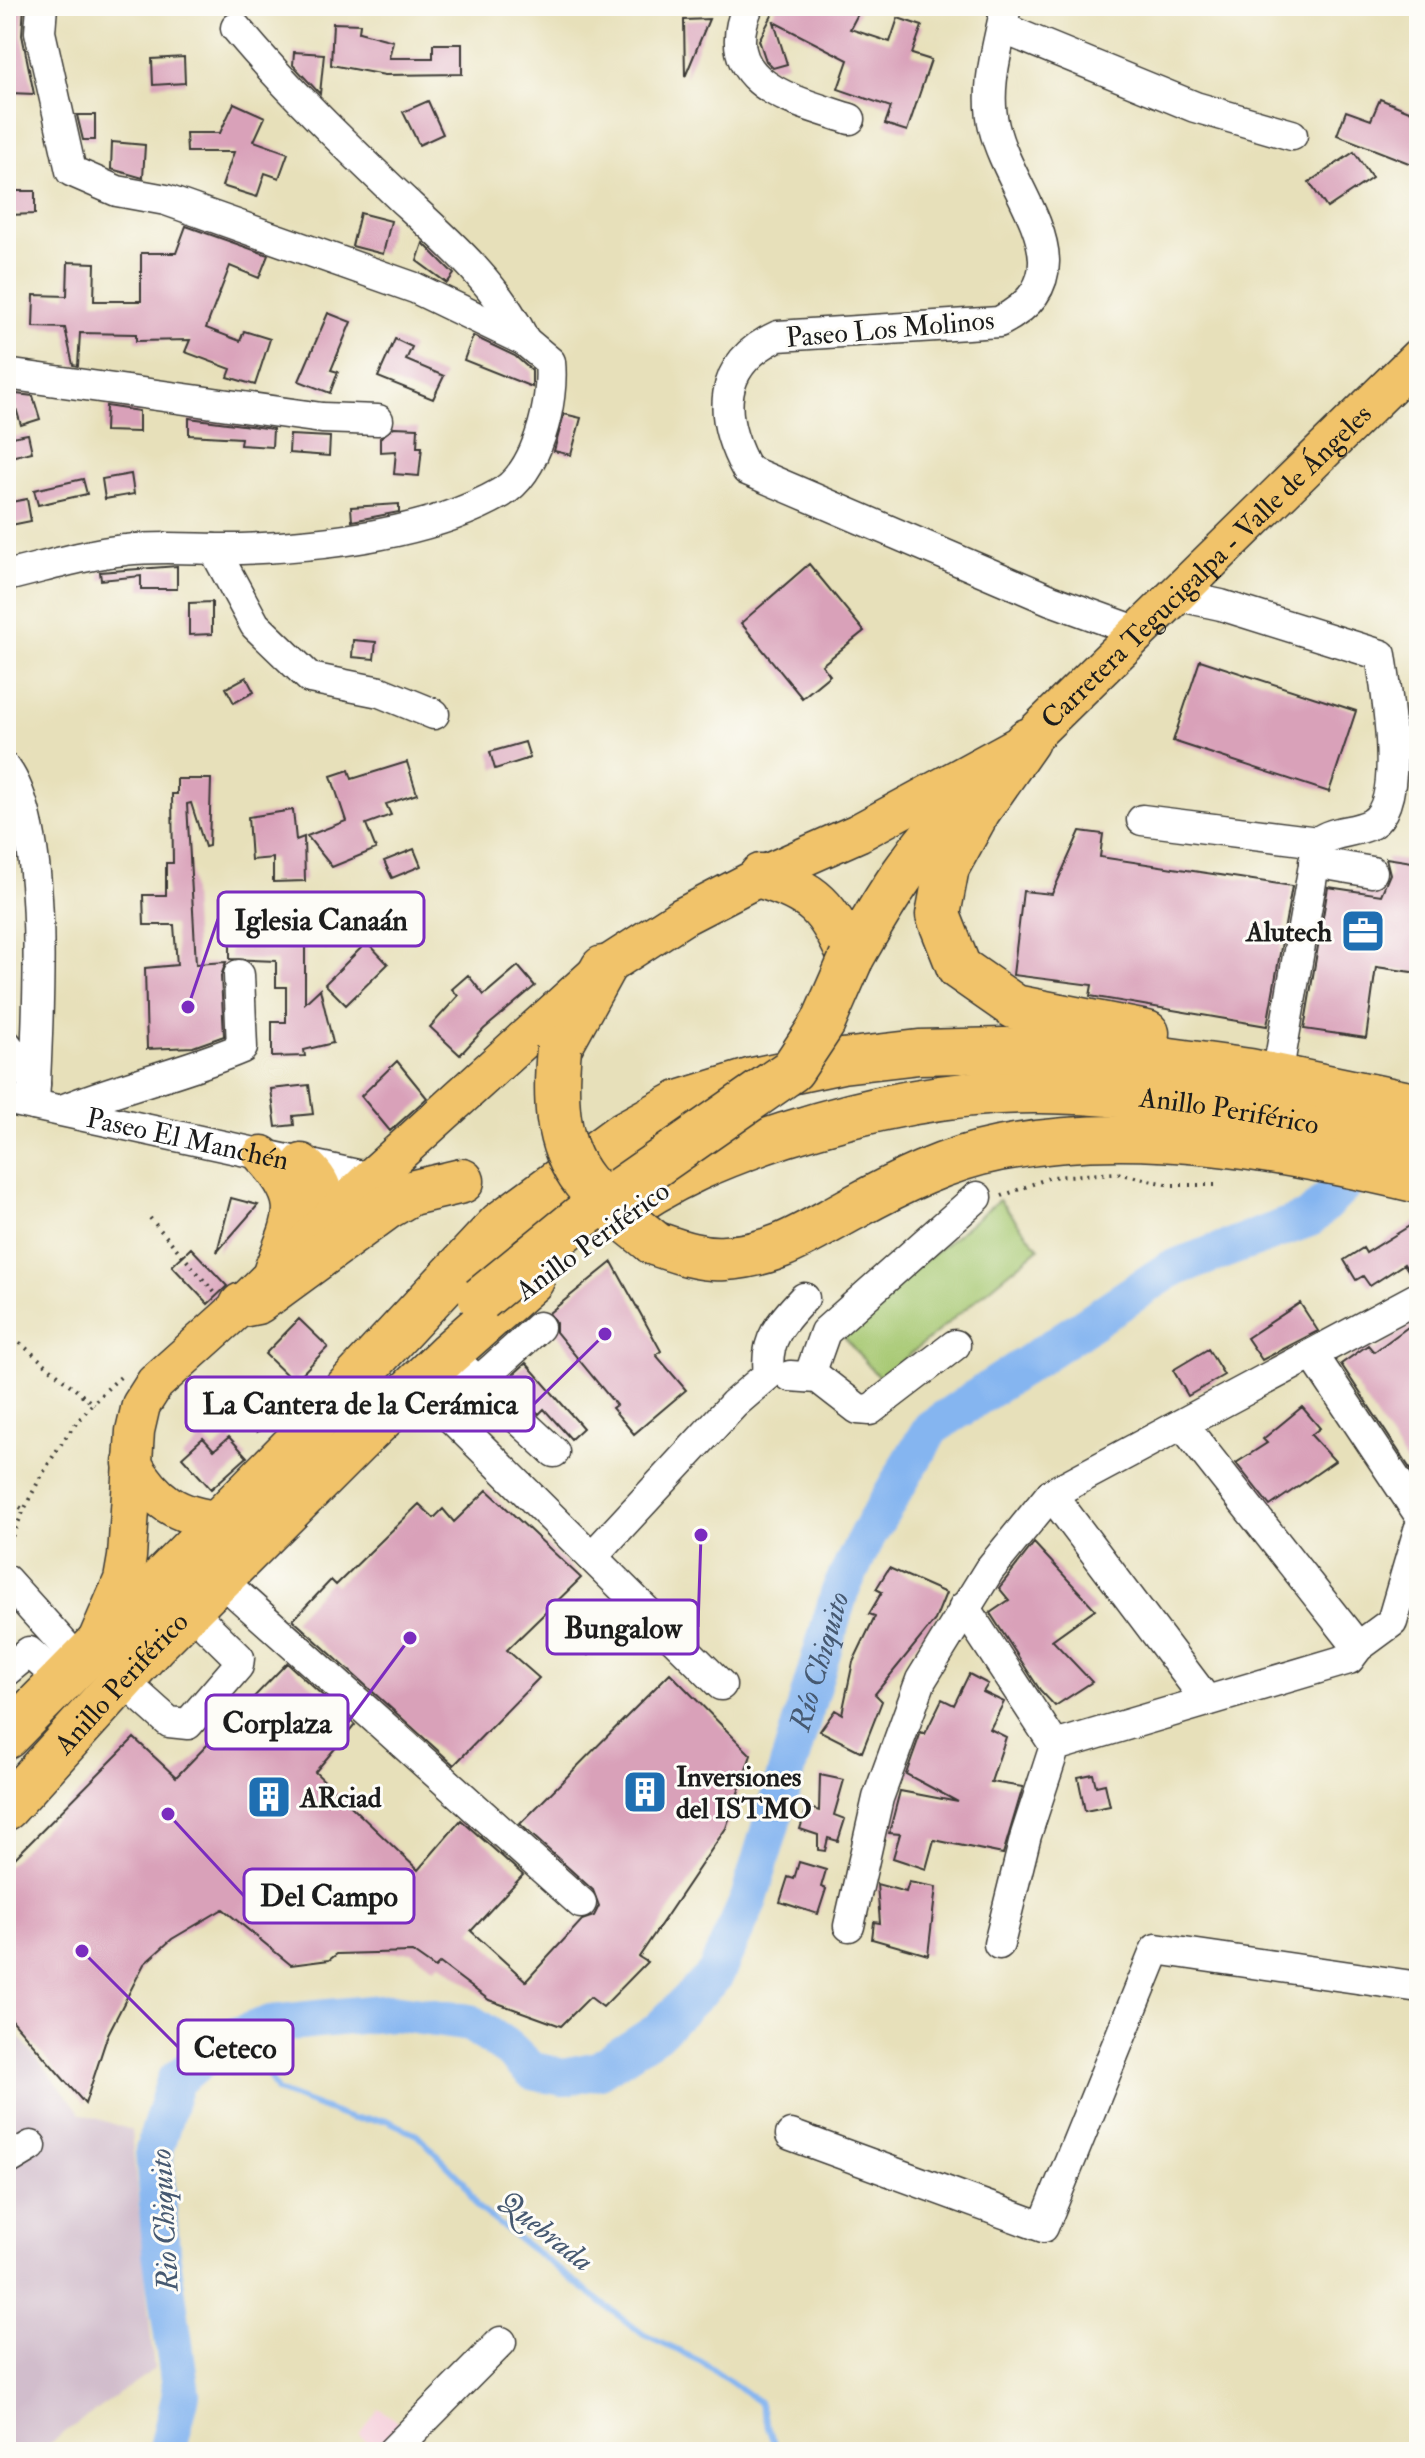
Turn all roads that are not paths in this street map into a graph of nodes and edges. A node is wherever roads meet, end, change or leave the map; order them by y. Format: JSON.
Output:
{"nodes":[{"id":1,"x":42,"y":6,"type":"edge"},
{"id":2,"x":748,"y":6,"type":"edge"},
{"id":3,"x":1004,"y":17,"type":"edge"},
{"id":4,"x":236,"y":28,"type":"dead end"},
{"id":5,"x":850,"y":119,"type":"dead end"},
{"id":6,"x":1292,"y":135,"type":"dead end"},
{"id":7,"x":525,"y":341,"type":"junction"},
{"id":8,"x":1419,"y":357,"type":"edge"},
{"id":9,"x":6,"y":374,"type":"edge"},
{"id":10,"x":378,"y":420,"type":"dead end"},
{"id":11,"x":214,"y":549,"type":"junction"},
{"id":12,"x":6,"y":576,"type":"edge"},
{"id":13,"x":1175,"y":595,"type":"junction"},
{"id":14,"x":1139,"y":632,"type":"junction"},
{"id":15,"x":434,"y":714,"type":"dead end"},
{"id":16,"x":1027,"y":741,"type":"junction"},
{"id":17,"x":6,"y":769,"type":"edge"},
{"id":18,"x":1142,"y":820,"type":"dead end"},
{"id":19,"x":1316,"y":852,"type":"junction"},
{"id":20,"x":1372,"y":872,"type":"dead end"},
{"id":21,"x":761,"y":876,"type":"junction"},
{"id":22,"x":851,"y":959,"type":"junction"},
{"id":23,"x":603,"y":968,"type":"junction"},
{"id":24,"x":239,"y":975,"type":"dead end"},
{"id":25,"x":6,"y":1044,"type":"edge"},
{"id":26,"x":1264,"y":1074,"type":"junction"},
{"id":27,"x":34,"y":1100,"type":"edge"},
{"id":28,"x":1419,"y":1106,"type":"edge"},
{"id":29,"x":1324,"y":1142,"type":"junction"},
{"id":30,"x":1419,"y":1145,"type":"edge"},
{"id":31,"x":262,"y":1155,"type":"junction"},
{"id":32,"x":302,"y":1163,"type":"junction"},
{"id":33,"x":371,"y":1178,"type":"junction"},
{"id":34,"x":1419,"y":1181,"type":"edge"},
{"id":35,"x":977,"y":1197,"type":"road end"},
{"id":36,"x":321,"y":1229,"type":"junction"},
{"id":37,"x":243,"y":1294,"type":"junction"},
{"id":38,"x":1419,"y":1297,"type":"edge"},
{"id":39,"x":804,"y":1298,"type":"dead end"},
{"id":40,"x":539,"y":1327,"type":"dead end"},
{"id":41,"x":955,"y":1345,"type":"dead end"},
{"id":42,"x":1313,"y":1355,"type":"junction"},
{"id":43,"x":465,"y":1374,"type":"junction"},
{"id":44,"x":769,"y":1374,"type":"junction"},
{"id":45,"x":809,"y":1377,"type":"junction"},
{"id":46,"x":417,"y":1384,"type":"junction"},
{"id":47,"x":1183,"y":1425,"type":"junction"},
{"id":48,"x":357,"y":1442,"type":"junction"},
{"id":49,"x":554,"y":1452,"type":"dead end"},
{"id":50,"x":132,"y":1463,"type":"junction"},
{"id":51,"x":1051,"y":1494,"type":"junction"},
{"id":52,"x":1419,"y":1514,"type":"edge"},
{"id":53,"x":220,"y":1520,"type":"junction"},
{"id":54,"x":1419,"y":1530,"type":"edge"},
{"id":55,"x":592,"y":1557,"type":"junction"},
{"id":56,"x":6,"y":1580,"type":"edge"},
{"id":57,"x":206,"y":1595,"type":"junction"},
{"id":58,"x":964,"y":1607,"type":"junction"},
{"id":59,"x":1358,"y":1647,"type":"junction"},
{"id":60,"x":78,"y":1662,"type":"junction"},
{"id":61,"x":6,"y":1671,"type":"edge"},
{"id":62,"x":122,"y":1680,"type":"junction"},
{"id":63,"x":721,"y":1685,"type":"dead end"},
{"id":64,"x":1207,"y":1701,"type":"junction"},
{"id":65,"x":12,"y":1718,"type":"edge"},
{"id":66,"x":1055,"y":1746,"type":"junction"},
{"id":67,"x":6,"y":1808,"type":"edge"},
{"id":68,"x":581,"y":1903,"type":"dead end"},
{"id":69,"x":849,"y":1926,"type":"dead end"},
{"id":70,"x":999,"y":1944,"type":"dead end"},
{"id":71,"x":1419,"y":1987,"type":"edge"},
{"id":72,"x":791,"y":2135,"type":"dead end"},
{"id":73,"x":501,"y":2342,"type":"dead end"},
{"id":74,"x":392,"y":2452,"type":"edge"}],
"edges":[{"from":1,"to":7,"type":"street"},
{"from":2,"to":5,"type":"street"},
{"from":3,"to":6,"type":"street"},
{"from":3,"to":14,"type":"street","name":"Paseo Los Molinos"},
{"from":4,"to":7,"type":"street"},
{"from":7,"to":11,"type":"street"},
{"from":8,"to":13,"type":"main road","name":"Carretera Tegucigalpa - Valle de Ángeles"},
{"from":9,"to":10,"type":"street"},
{"from":11,"to":12,"type":"street"},
{"from":11,"to":15,"type":"street"},
{"from":13,"to":14,"type":"main road","name":"Carretera Tegucigalpa - Valle de Ángeles"},
{"from":13,"to":19,"type":"street"},
{"from":14,"to":16,"type":"main road","name":"Carretera Tegucigalpa - Valle de Ángeles"},
{"from":16,"to":21,"type":"main road","name":"Carretera Tegucigalpa - Valle de Ángeles"},
{"from":16,"to":22,"type":"highway"},
{"from":16,"to":26,"type":"highway"},
{"from":17,"to":27,"type":"street"},
{"from":18,"to":19,"type":"street"},
{"from":19,"to":20,"type":"street"},
{"from":19,"to":26,"type":"street"},
{"from":21,"to":22,"type":"highway"},
{"from":21,"to":23,"type":"main road","name":"Carretera Tegucigalpa - Valle de Ángeles"},
{"from":22,"to":48,"type":"highway","bridge":true},
{"from":23,"to":29,"type":"highway","bridge":true},
{"from":23,"to":33,"type":"main road","name":"Carretera Tegucigalpa - Valle de Ángeles"},
{"from":24,"to":27,"type":"street"},
{"from":25,"to":27,"type":"street"},
{"from":26,"to":28,"type":"highway","name":"Anillo Periférico"},
{"from":26,"to":53,"type":"highway","name":"Anillo Periférico"},
{"from":27,"to":31,"type":"street","name":"Paseo El Manchén"},
{"from":29,"to":30,"type":"highway","name":"Anillo Periférico"},
{"from":29,"to":34,"type":"highway"},
{"from":29,"to":43,"type":"highway","name":"Anillo Periférico"},
{"from":31,"to":32,"type":"street","name":"Paseo El Manchén"},
{"from":31,"to":37,"type":"main road"},
{"from":32,"to":33,"type":"street","name":"Paseo El Manchén"},
{"from":32,"to":36,"type":"main road"},
{"from":33,"to":36,"type":"main road","name":"Carretera Tegucigalpa - Valle de Ángeles"},
{"from":33,"to":37,"type":"highway"},
{"from":35,"to":45,"type":"street"},
{"from":36,"to":37,"type":"main road","name":"Carretera Tegucigalpa - Valle de Ángeles"},
{"from":37,"to":50,"type":"main road","name":"Carretera Tegucigalpa - Valle de Ángeles"},
{"from":38,"to":42,"type":"street"},
{"from":39,"to":44,"type":"street"},
{"from":40,"to":43,"type":"street"},
{"from":41,"to":45,"type":"street"},
{"from":42,"to":47,"type":"street"},
{"from":42,"to":52,"type":"street"},
{"from":43,"to":46,"type":"highway","name":"Anillo Periférico"},
{"from":43,"to":49,"type":"street"},
{"from":44,"to":45,"type":"street"},
{"from":44,"to":55,"type":"street"},
{"from":46,"to":48,"type":"highway","name":"Anillo Periférico"},
{"from":46,"to":55,"type":"street"},
{"from":47,"to":51,"type":"street"},
{"from":47,"to":59,"type":"street"},
{"from":48,"to":57,"type":"highway","name":"Anillo Periférico"},
{"from":50,"to":53,"type":"main road"},
{"from":50,"to":60,"type":"main road","name":"Carretera Tegucigalpa - Valle de Ángeles"},
{"from":51,"to":58,"type":"street"},
{"from":51,"to":64,"type":"street"},
{"from":53,"to":60,"type":"highway","name":"Anillo Periférico"},
{"from":54,"to":59,"type":"street"},
{"from":55,"to":63,"type":"street"},
{"from":56,"to":60,"type":"street"},
{"from":57,"to":62,"type":"highway","name":"Anillo Periférico"},
{"from":57,"to":62,"type":"street"},
{"from":57,"to":68,"type":"street"},
{"from":58,"to":66,"type":"street"},
{"from":58,"to":69,"type":"street"},
{"from":59,"to":64,"type":"street"},
{"from":60,"to":61,"type":"street"},
{"from":60,"to":65,"type":"highway","name":"Anillo Periférico"},
{"from":62,"to":67,"type":"highway","name":"Anillo Periférico"},
{"from":64,"to":66,"type":"street"},
{"from":66,"to":70,"type":"street"},
{"from":71,"to":72,"type":"street"},
{"from":73,"to":74,"type":"street"}]}
